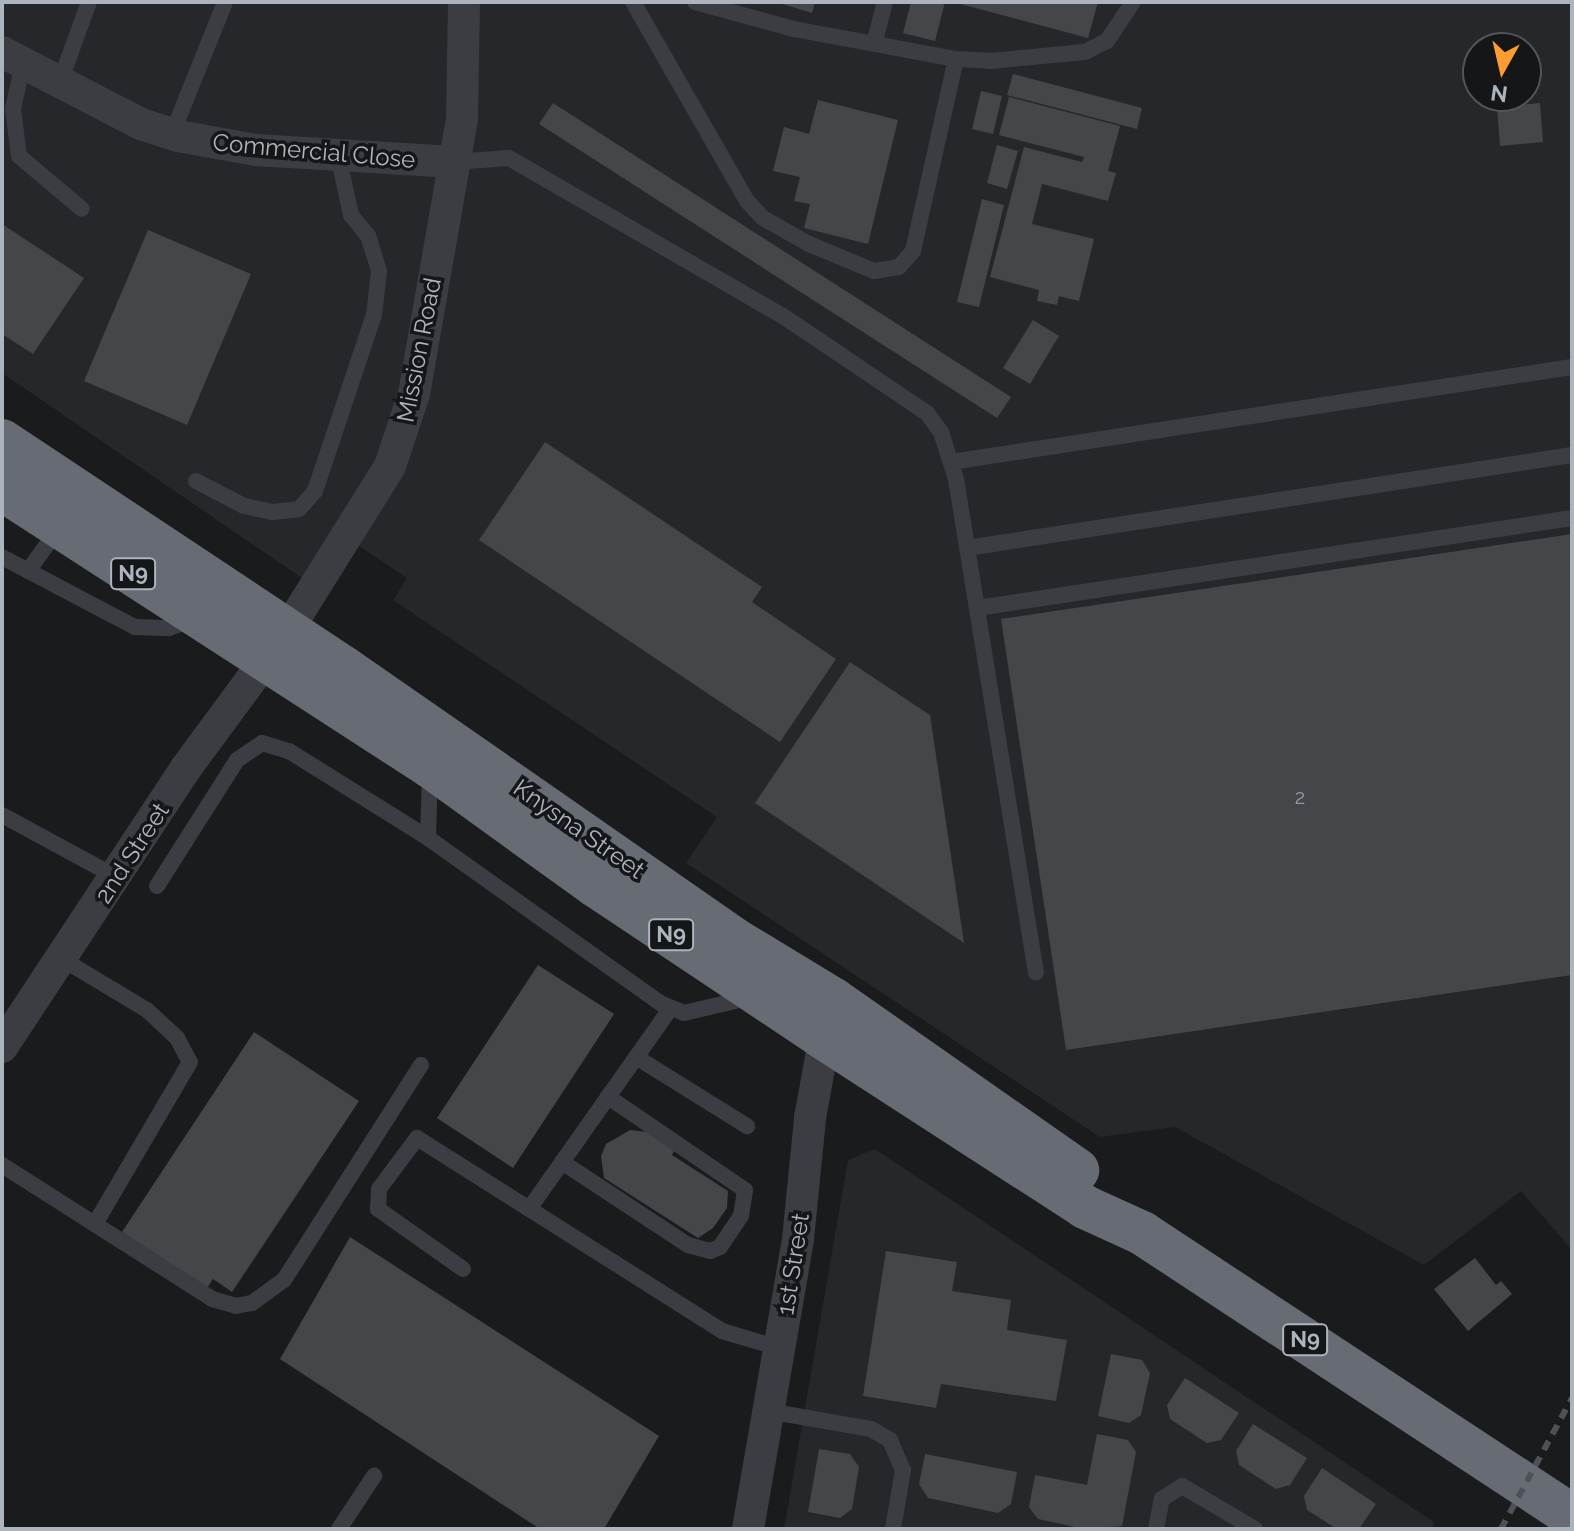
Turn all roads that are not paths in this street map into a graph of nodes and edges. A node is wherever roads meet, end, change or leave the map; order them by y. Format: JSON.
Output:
{"nodes":[{"id":1,"x":89,"y":2,"type":"edge"},
{"id":2,"x":225,"y":2,"type":"edge"},
{"id":3,"x":464,"y":2,"type":"edge"},
{"id":4,"x":633,"y":2,"type":"edge"},
{"id":5,"x":695,"y":2,"type":"edge"},
{"id":6,"x":885,"y":2,"type":"edge"},
{"id":7,"x":1133,"y":2,"type":"edge"},
{"id":8,"x":874,"y":44,"type":"junction"},
{"id":9,"x":12,"y":57,"type":"edge"},
{"id":10,"x":956,"y":59,"type":"junction"},
{"id":11,"x":60,"y":82,"type":"junction"},
{"id":12,"x":172,"y":134,"type":"junction"},
{"id":13,"x":338,"y":155,"type":"junction"},
{"id":14,"x":454,"y":162,"type":"junction"},
{"id":15,"x":82,"y":209,"type":"dead end"},
{"id":16,"x":1572,"y":367,"type":"edge"},
{"id":17,"x":2,"y":441,"type":"edge"},
{"id":18,"x":1572,"y":455,"type":"edge"},
{"id":19,"x":951,"y":462,"type":"junction"},
{"id":20,"x":196,"y":481,"type":"dead end"},
{"id":21,"x":2,"y":489,"type":"edge"},
{"id":22,"x":1572,"y":518,"type":"edge"},
{"id":23,"x":60,"y":527,"type":"junction"},
{"id":24,"x":967,"y":548,"type":"junction"},
{"id":25,"x":2,"y":557,"type":"edge"},
{"id":26,"x":28,"y":571,"type":"junction"},
{"id":27,"x":977,"y":608,"type":"junction"},
{"id":28,"x":199,"y":617,"type":"junction"},
{"id":29,"x":276,"y":646,"type":"junction"},
{"id":30,"x":430,"y":766,"type":"junction"},
{"id":31,"x":2,"y":815,"type":"edge"},
{"id":32,"x":428,"y":838,"type":"junction"},
{"id":33,"x":116,"y":877,"type":"junction"},
{"id":34,"x":157,"y":886,"type":"dead end"},
{"id":35,"x":62,"y":959,"type":"junction"},
{"id":36,"x":1036,"y":973,"type":"dead end"},
{"id":37,"x":761,"y":994,"type":"junction"},
{"id":38,"x":670,"y":1009,"type":"junction"},
{"id":39,"x":828,"y":1018,"type":"junction"},
{"id":40,"x":2,"y":1047,"type":"edge"},
{"id":41,"x":636,"y":1057,"type":"junction"},
{"id":42,"x":421,"y":1065,"type":"dead end"},
{"id":43,"x":608,"y":1097,"type":"junction"},
{"id":44,"x":747,"y":1126,"type":"dead end"},
{"id":45,"x":562,"y":1162,"type":"junction"},
{"id":46,"x":2,"y":1165,"type":"edge"},
{"id":47,"x":529,"y":1209,"type":"junction"},
{"id":48,"x":95,"y":1224,"type":"junction"},
{"id":49,"x":463,"y":1269,"type":"dead end"},
{"id":50,"x":779,"y":1348,"type":"junction"},
{"id":51,"x":768,"y":1411,"type":"junction"},
{"id":52,"x":374,"y":1476,"type":"dead end"},
{"id":53,"x":1572,"y":1515,"type":"edge"},
{"id":54,"x":339,"y":1529,"type":"edge"},
{"id":55,"x":748,"y":1529,"type":"edge"},
{"id":56,"x":893,"y":1529,"type":"edge"},
{"id":57,"x":1156,"y":1529,"type":"edge"},
{"id":58,"x":1255,"y":1529,"type":"edge"}],
"edges":[{"from":1,"to":11,"type":"lane"},
{"from":2,"to":12,"type":"lane"},
{"from":3,"to":14,"type":"street","name":"Mission Road"},
{"from":4,"to":10,"type":"lane"},
{"from":5,"to":8,"type":"lane"},
{"from":6,"to":8,"type":"lane"},
{"from":7,"to":10,"type":"lane"},
{"from":8,"to":10,"type":"lane"},
{"from":9,"to":11,"type":"street","name":"Commercial Close"},
{"from":9,"to":15,"type":"lane"},
{"from":11,"to":12,"type":"street","name":"Commercial Close"},
{"from":12,"to":13,"type":"street","name":"Commercial Close"},
{"from":13,"to":14,"type":"street","name":"Commercial Close"},
{"from":13,"to":20,"type":"lane"},
{"from":14,"to":19,"type":"lane"},
{"from":14,"to":29,"type":"street","name":"Mission Road"},
{"from":16,"to":19,"type":"lane"},
{"from":17,"to":29,"type":"highway","name":"Knysna Street","number":"N9"},
{"from":18,"to":24,"type":"lane"},
{"from":19,"to":24,"type":"lane"},
{"from":21,"to":23,"type":"highway","name":"Knysna Street","number":"N9"},
{"from":22,"to":27,"type":"lane"},
{"from":23,"to":26,"type":"lane"},
{"from":23,"to":28,"type":"highway","name":"Knysna Street","number":"N9"},
{"from":24,"to":27,"type":"lane"},
{"from":25,"to":26,"type":"lane"},
{"from":26,"to":28,"type":"lane"},
{"from":27,"to":36,"type":"lane"},
{"from":28,"to":29,"type":"highway","name":"Knysna Street","number":"N9"},
{"from":29,"to":30,"type":"highway","name":"Knysna Street","number":"N9"},
{"from":29,"to":33,"type":"street","name":"2nd Street"},
{"from":29,"to":39,"type":"highway","name":"Knysna Street","number":"N9"},
{"from":30,"to":32,"type":"lane"},
{"from":30,"to":37,"type":"highway","name":"Knysna Street","number":"N9"},
{"from":31,"to":33,"type":"lane"},
{"from":32,"to":34,"type":"lane"},
{"from":32,"to":38,"type":"lane"},
{"from":33,"to":35,"type":"street","name":"2nd Street"},
{"from":35,"to":40,"type":"street","name":"2nd Street"},
{"from":35,"to":48,"type":"lane"},
{"from":37,"to":38,"type":"lane"},
{"from":37,"to":39,"type":"highway","name":"Knysna Street","number":"N9"},
{"from":38,"to":41,"type":"lane"},
{"from":39,"to":50,"type":"street","name":"1st Street"},
{"from":39,"to":53,"type":"highway","name":"Knysna Street","number":"N9"},
{"from":41,"to":43,"type":"lane"},
{"from":41,"to":44,"type":"lane"},
{"from":42,"to":48,"type":"lane"},
{"from":43,"to":45,"type":"lane"},
{"from":43,"to":45,"type":"lane"},
{"from":45,"to":47,"type":"lane"},
{"from":46,"to":48,"type":"lane"},
{"from":47,"to":49,"type":"lane"},
{"from":47,"to":50,"type":"lane"},
{"from":50,"to":51,"type":"street","name":"1st Street"},
{"from":51,"to":55,"type":"street","name":"1st Street"},
{"from":51,"to":56,"type":"lane"},
{"from":52,"to":54,"type":"lane"},
{"from":57,"to":58,"type":"lane"}]}
